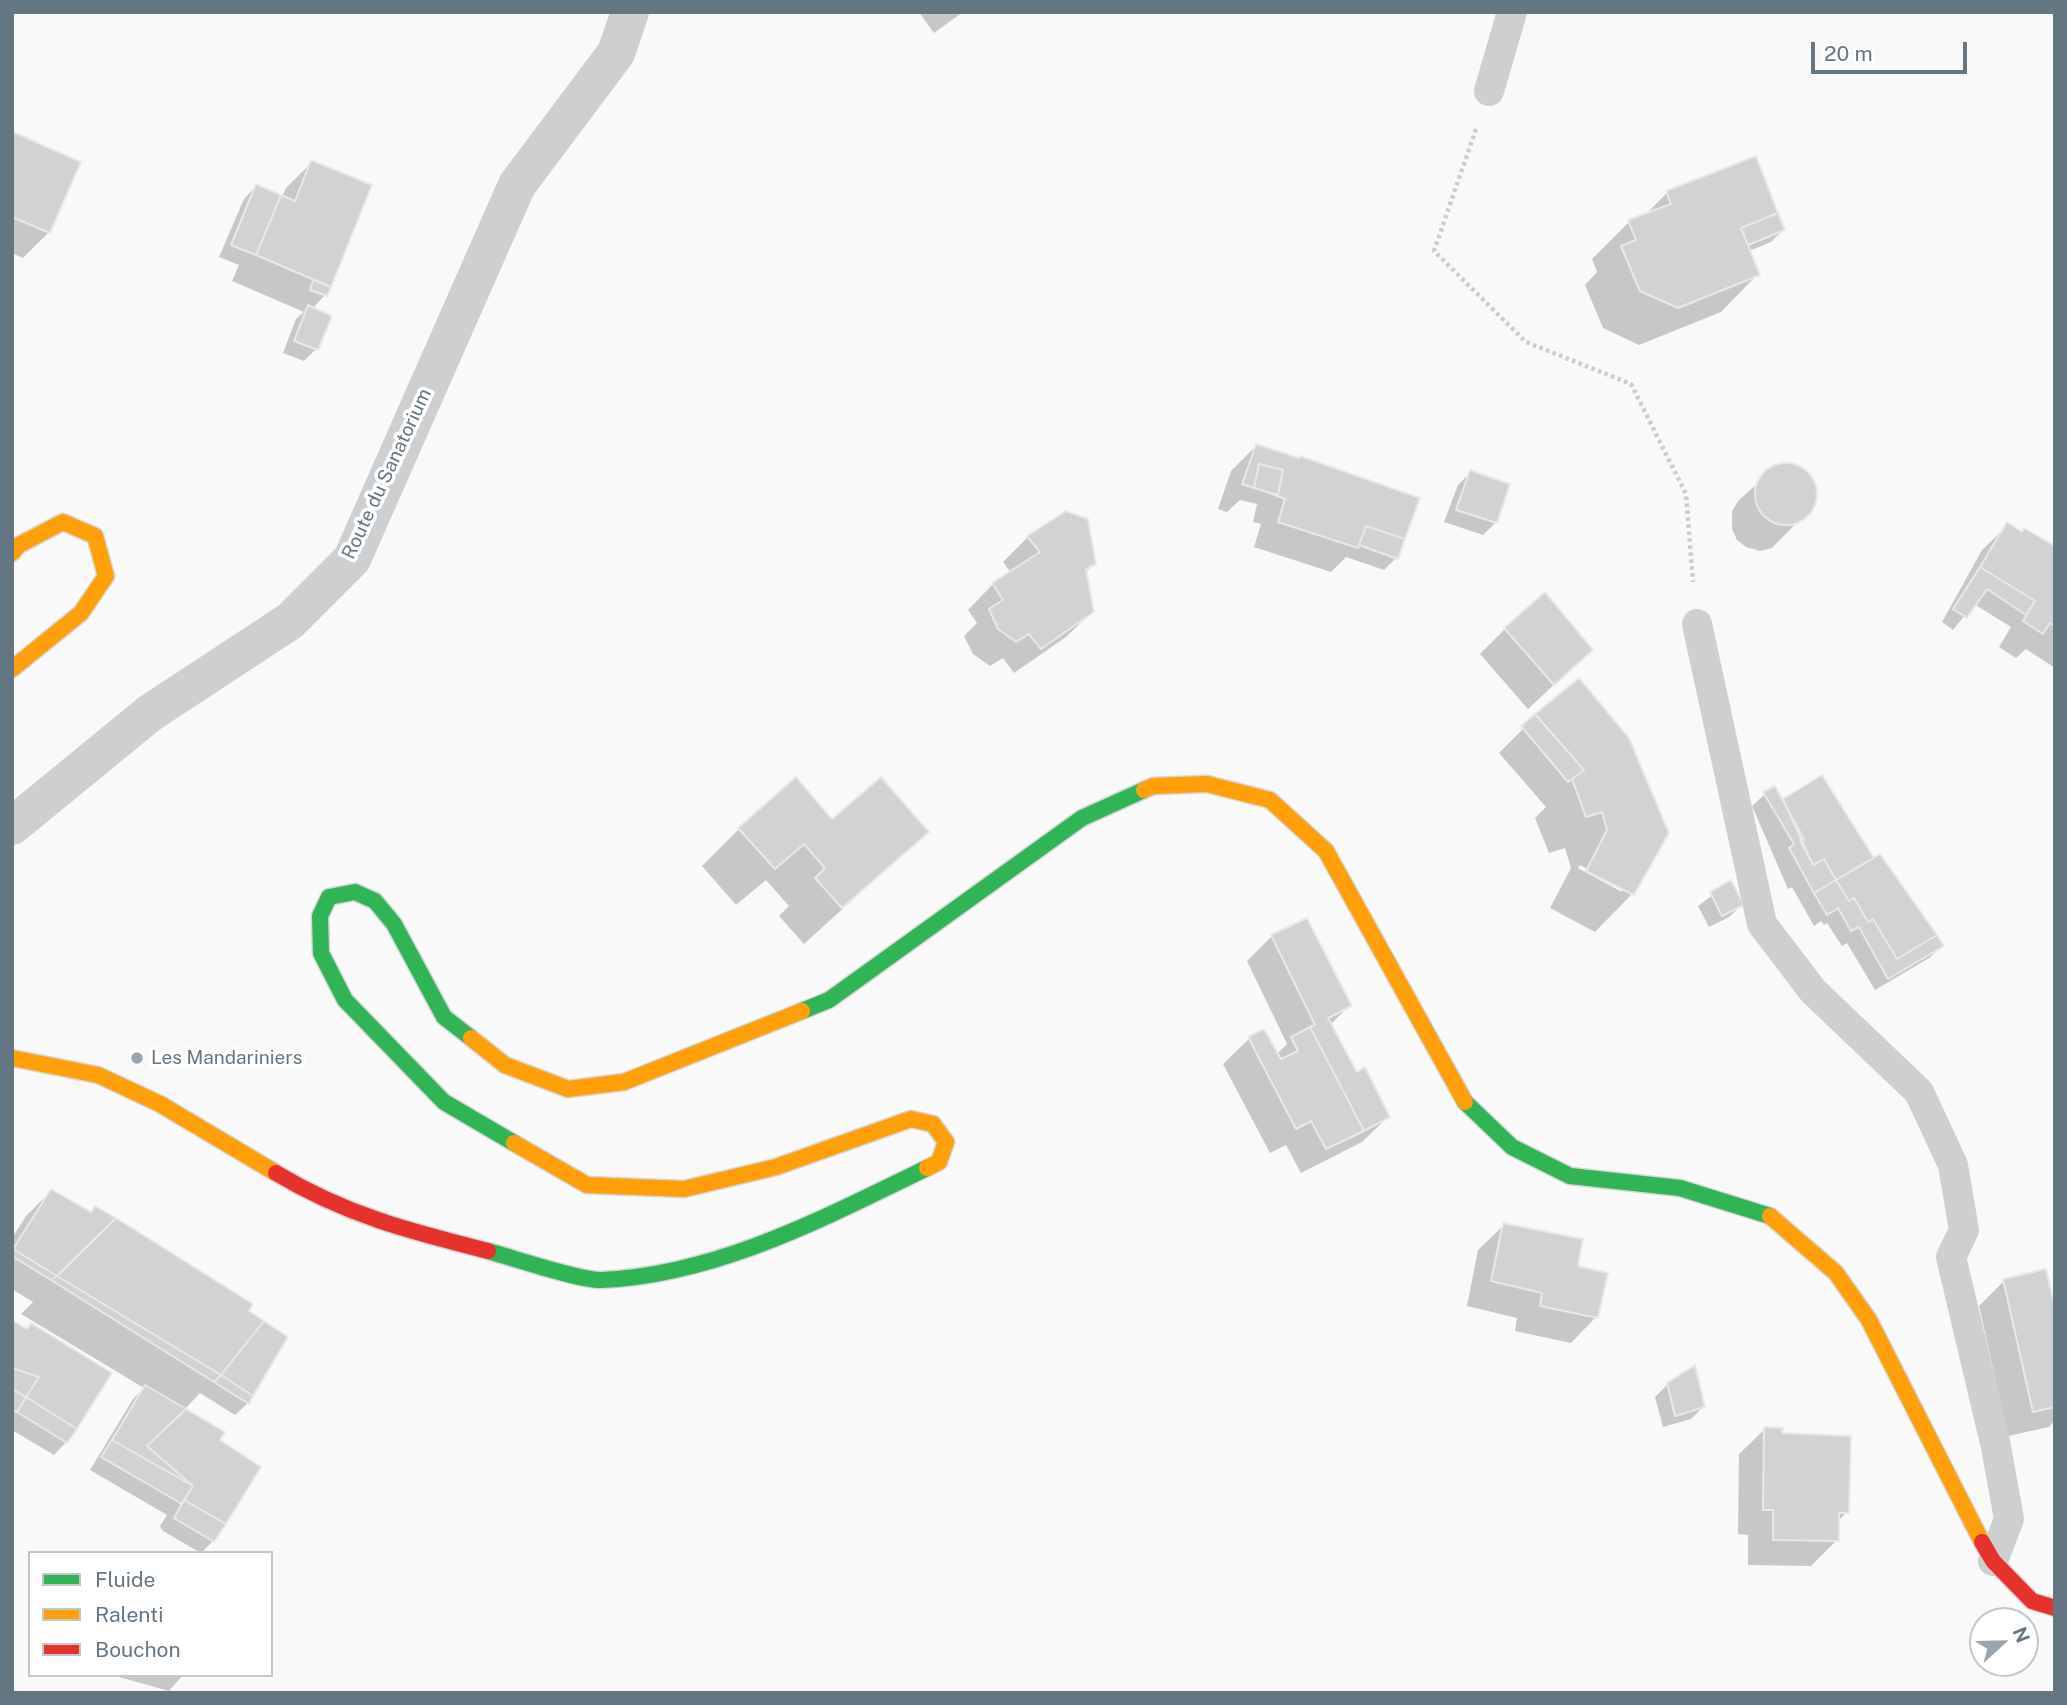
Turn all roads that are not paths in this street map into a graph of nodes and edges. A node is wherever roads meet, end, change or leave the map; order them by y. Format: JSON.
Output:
{"nodes":[{"id":1,"x":630,"y":12,"type":"edge"},
{"id":2,"x":1512,"y":12,"type":"edge"},
{"id":3,"x":1489,"y":91,"type":"road end"},
{"id":4,"x":12,"y":553,"type":"edge"},
{"id":5,"x":1696,"y":624,"type":"road end"},
{"id":6,"x":12,"y":669,"type":"edge"},
{"id":7,"x":12,"y":825,"type":"edge"},
{"id":8,"x":12,"y":1058,"type":"edge"},
{"id":9,"x":1993,"y":1561,"type":"junction"},
{"id":10,"x":2055,"y":1608,"type":"edge"}],
"edges":[{"from":1,"to":7,"type":"street","name":"Route du Sanatorium"},
{"from":2,"to":3,"type":"lane"},
{"from":4,"to":6,"type":"street"},
{"from":5,"to":9,"type":"lane"},
{"from":8,"to":9,"type":"street"},
{"from":9,"to":10,"type":"street"}]}
